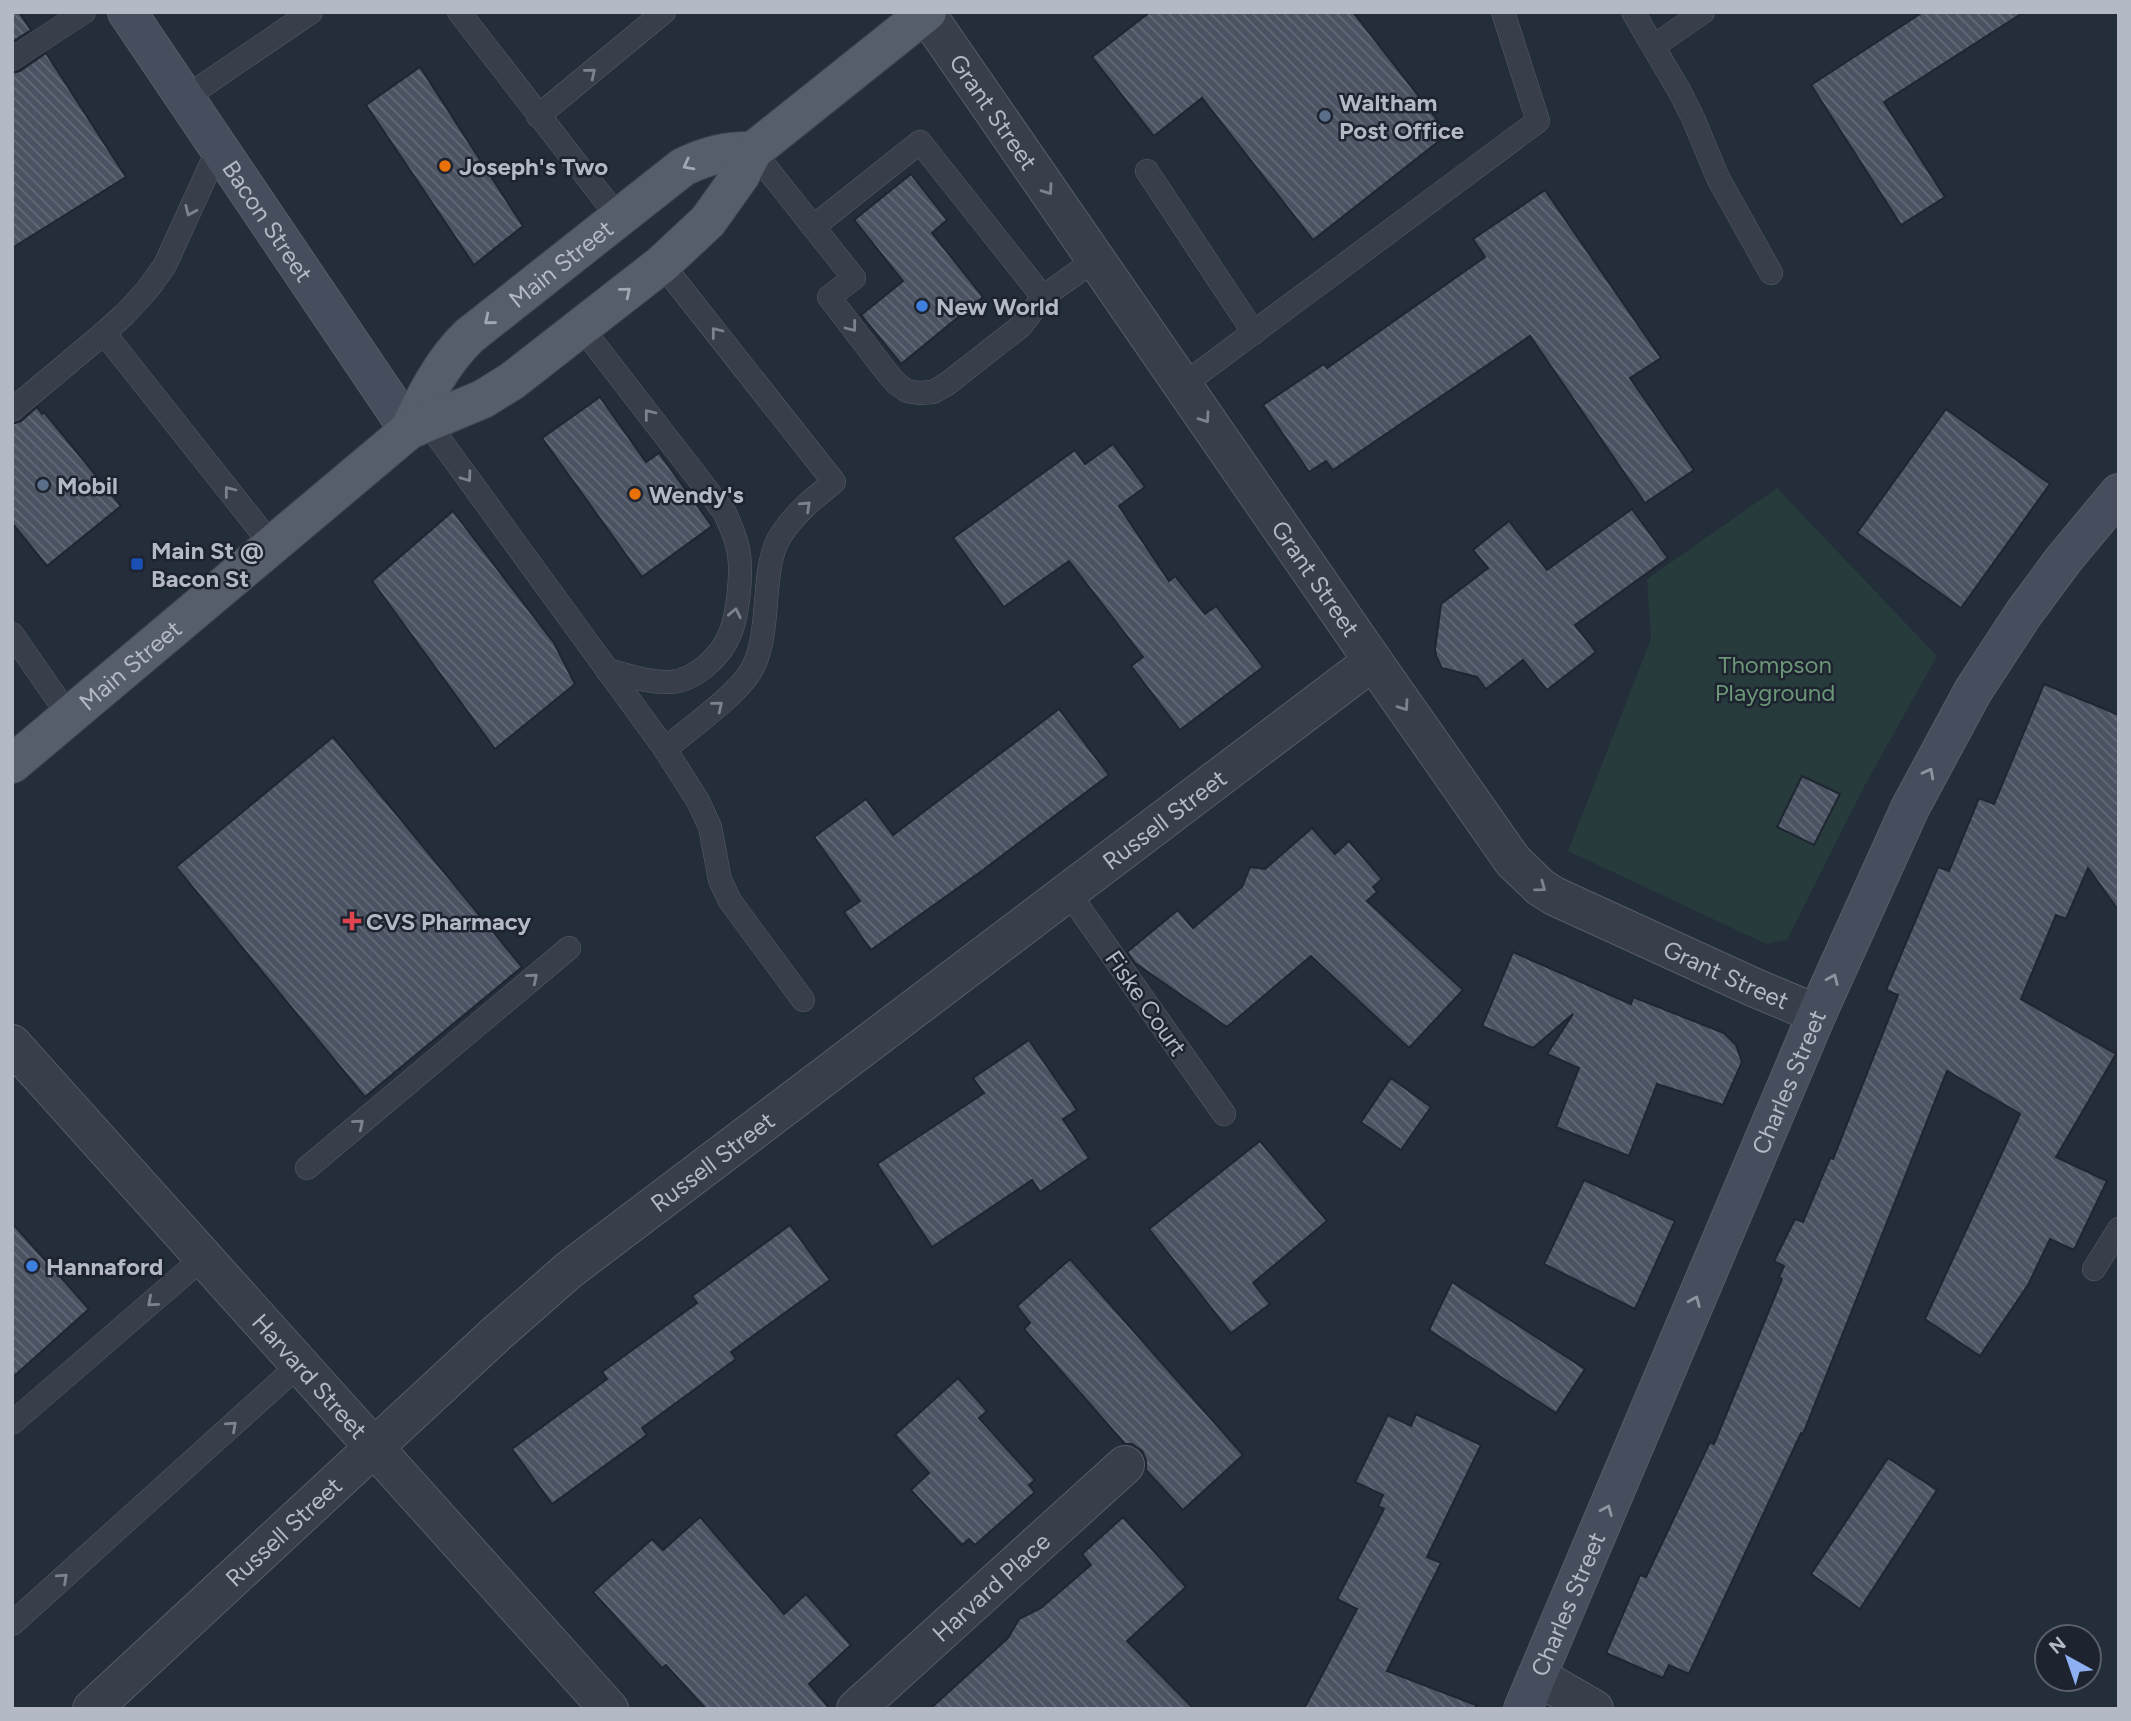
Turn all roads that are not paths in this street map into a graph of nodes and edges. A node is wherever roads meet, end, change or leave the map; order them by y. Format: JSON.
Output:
{"nodes":[{"id":1,"x":84,"y":12,"type":"edge"},
{"id":2,"x":127,"y":12,"type":"edge"},
{"id":3,"x":311,"y":12,"type":"edge"},
{"id":4,"x":459,"y":12,"type":"edge"},
{"id":5,"x":1503,"y":12,"type":"edge"},
{"id":6,"x":1633,"y":12,"type":"edge"},
{"id":7,"x":1703,"y":12,"type":"edge"},
{"id":8,"x":663,"y":13,"type":"edge"},
{"id":9,"x":926,"y":13,"type":"edge"},
{"id":10,"x":1654,"y":46,"type":"junction"},
{"id":11,"x":12,"y":59,"type":"edge"},
{"id":12,"x":185,"y":98,"type":"junction"},
{"id":13,"x":538,"y":116,"type":"junction"},
{"id":14,"x":218,"y":149,"type":"junction"},
{"id":15,"x":753,"y":151,"type":"junction"},
{"id":16,"x":1147,"y":171,"type":"dead end"},
{"id":17,"x":618,"y":217,"type":"junction"},
{"id":18,"x":813,"y":227,"type":"junction"},
{"id":19,"x":1096,"y":259,"type":"junction"},
{"id":20,"x":663,"y":264,"type":"junction"},
{"id":21,"x":1771,"y":273,"type":"dead end"},
{"id":22,"x":1043,"y":297,"type":"junction"},
{"id":23,"x":582,"y":328,"type":"junction"},
{"id":24,"x":1254,"y":332,"type":"junction"},
{"id":25,"x":104,"y":333,"type":"junction"},
{"id":26,"x":1182,"y":385,"type":"junction"},
{"id":27,"x":12,"y":410,"type":"edge"},
{"id":28,"x":418,"y":426,"type":"junction"},
{"id":29,"x":2115,"y":509,"type":"edge"},
{"id":30,"x":272,"y":545,"type":"junction"},
{"id":31,"x":12,"y":634,"type":"edge"},
{"id":32,"x":1373,"y":661,"type":"junction"},
{"id":33,"x":607,"y":670,"type":"junction"},
{"id":34,"x":69,"y":716,"type":"junction"},
{"id":35,"x":665,"y":749,"type":"junction"},
{"id":36,"x":12,"y":764,"type":"edge"},
{"id":37,"x":1068,"y":892,"type":"junction"},
{"id":38,"x":569,"y":948,"type":"dead end"},
{"id":39,"x":803,"y":1000,"type":"dead end"},
{"id":40,"x":1817,"y":1014,"type":"junction"},
{"id":41,"x":12,"y":1044,"type":"edge"},
{"id":42,"x":1224,"y":1114,"type":"dead end"},
{"id":43,"x":307,"y":1168,"type":"dead end"},
{"id":44,"x":2119,"y":1229,"type":"edge"},
{"id":45,"x":204,"y":1257,"type":"junction"},
{"id":46,"x":2094,"y":1269,"type":"dead end"},
{"id":47,"x":300,"y":1364,"type":"junction"},
{"id":48,"x":12,"y":1423,"type":"edge"},
{"id":49,"x":375,"y":1447,"type":"junction"},
{"id":50,"x":1125,"y":1465,"type":"dead end"},
{"id":51,"x":12,"y":1624,"type":"edge"},
{"id":52,"x":1530,"y":1692,"type":"edge"},
{"id":53,"x":92,"y":1709,"type":"edge"},
{"id":54,"x":610,"y":1709,"type":"edge"},
{"id":55,"x":856,"y":1709,"type":"edge"},
{"id":56,"x":1594,"y":1709,"type":"edge"}],
"edges":[{"from":1,"to":11,"type":"lane"},
{"from":2,"to":12,"type":"street","name":"Bacon Street"},
{"from":3,"to":12,"type":"lane"},
{"from":4,"to":13,"type":"lane"},
{"from":5,"to":24,"type":"lane"},
{"from":6,"to":10,"type":"lane"},
{"from":7,"to":10,"type":"lane"},
{"from":13,"to":8,"type":"lane","one_way":true},
{"from":9,"to":15,"type":"main road","name":"Main Street"},
{"from":9,"to":19,"type":"street","name":"Grant Street","one_way":true},
{"from":10,"to":21,"type":"lane"},
{"from":12,"to":14,"type":"street","name":"Bacon Street"},
{"from":13,"to":17,"type":"lane"},
{"from":14,"to":25,"type":"lane","one_way":true},
{"from":14,"to":28,"type":"street","name":"Bacon Street"},
{"from":15,"to":17,"type":"main road","name":"Main Street","one_way":true},
{"from":15,"to":18,"type":"lane"},
{"from":15,"to":20,"type":"main road","name":"Main Street"},
{"from":16,"to":24,"type":"lane"},
{"from":17,"to":28,"type":"main road","name":"Main Street","one_way":true},
{"from":18,"to":22,"type":"lane"},
{"from":18,"to":22,"type":"lane","one_way":true},
{"from":19,"to":22,"type":"lane"},
{"from":19,"to":26,"type":"street","name":"Grant Street"},
{"from":23,"to":20,"type":"main road","name":"Main Street","one_way":true},
{"from":35,"to":20,"type":"lane","one_way":true},
{"from":23,"to":28,"type":"main road","name":"Main Street"},
{"from":33,"to":23,"type":"lane","one_way":true},
{"from":24,"to":26,"type":"lane"},
{"from":25,"to":27,"type":"lane"},
{"from":30,"to":25,"type":"lane","one_way":true},
{"from":26,"to":32,"type":"street","name":"Grant Street","one_way":true},
{"from":28,"to":30,"type":"main road","name":"Main Street"},
{"from":28,"to":33,"type":"lane","one_way":true},
{"from":40,"to":29,"type":"street","name":"Charles Street","one_way":true},
{"from":30,"to":34,"type":"main road","name":"Main Street"},
{"from":31,"to":34,"type":"lane"},
{"from":32,"to":37,"type":"street","name":"Russell Street"},
{"from":32,"to":40,"type":"street","name":"Grant Street","one_way":true},
{"from":33,"to":35,"type":"lane"},
{"from":34,"to":36,"type":"main road","name":"Main Street"},
{"from":35,"to":39,"type":"lane"},
{"from":37,"to":42,"type":"lane","name":"Fiske Court"},
{"from":37,"to":49,"type":"street","name":"Russell Street"},
{"from":43,"to":38,"type":"lane","one_way":true},
{"from":52,"to":40,"type":"street","name":"Charles Street","one_way":true},
{"from":41,"to":45,"type":"street","name":"Harvard Street"},
{"from":44,"to":46,"type":"lane"},
{"from":45,"to":47,"type":"street","name":"Harvard Street"},
{"from":45,"to":48,"type":"lane","one_way":true},
{"from":47,"to":49,"type":"street","name":"Harvard Street"},
{"from":51,"to":47,"type":"lane","one_way":true},
{"from":49,"to":53,"type":"street","name":"Russell Street"},
{"from":49,"to":54,"type":"street","name":"Harvard Street"},
{"from":50,"to":55,"type":"street","name":"Harvard Place"},
{"from":52,"to":56,"type":"street"}]}
